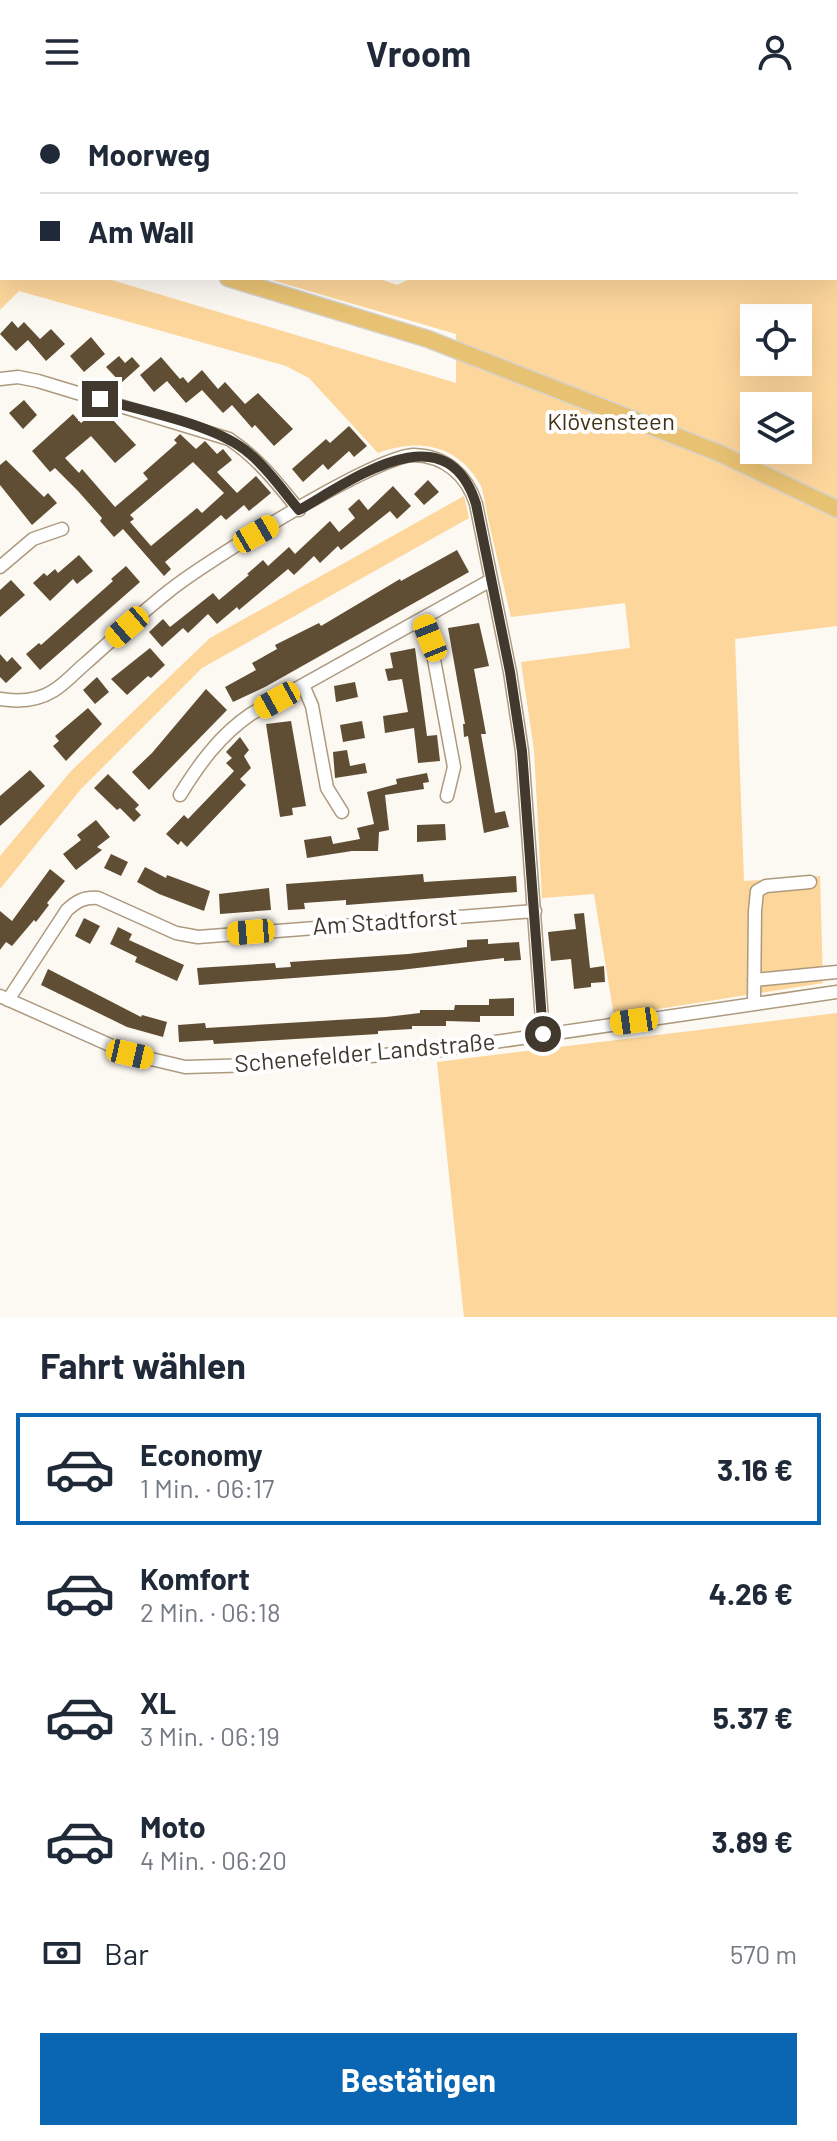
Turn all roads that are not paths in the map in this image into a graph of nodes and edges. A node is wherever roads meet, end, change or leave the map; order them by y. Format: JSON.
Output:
{"nodes":[{"id":1,"x":234,"y":280,"type":"edge"},
{"id":2,"x":0,"y":379,"type":"edge"},
{"id":3,"x":837,"y":509,"type":"edge"},
{"id":4,"x":299,"y":510,"type":"junction"},
{"id":5,"x":62,"y":529,"type":"dead end"},
{"id":6,"x":0,"y":567,"type":"edge"},
{"id":7,"x":491,"y":580,"type":"junction"},
{"id":8,"x":422,"y":619,"type":"junction"},
{"id":9,"x":303,"y":685,"type":"junction"},
{"id":10,"x":0,"y":699,"type":"edge"},
{"id":11,"x":180,"y":795,"type":"dead end"},
{"id":12,"x":447,"y":796,"type":"dead end"},
{"id":13,"x":342,"y":812,"type":"dead end"},
{"id":14,"x":810,"y":882,"type":"dead end"},
{"id":15,"x":535,"y":911,"type":"junction"},
{"id":16,"x":837,"y":972,"type":"edge"},
{"id":17,"x":754,"y":980,"type":"junction"},
{"id":18,"x":837,"y":992,"type":"edge"},
{"id":19,"x":4,"y":998,"type":"edge"},
{"id":20,"x":754,"y":1003,"type":"junction"},
{"id":21,"x":543,"y":1034,"type":"junction"}],
"edges":[{"from":1,"to":3,"type":"main road"},
{"from":2,"to":4,"type":"street"},
{"from":4,"to":7,"type":"street"},
{"from":4,"to":10,"type":"street"},
{"from":5,"to":6,"type":"street"},
{"from":7,"to":8,"type":"street"},
{"from":7,"to":15,"type":"street"},
{"from":8,"to":9,"type":"street"},
{"from":8,"to":12,"type":"street"},
{"from":9,"to":11,"type":"street"},
{"from":9,"to":13,"type":"street"},
{"from":14,"to":17,"type":"street"},
{"from":15,"to":19,"type":"street","name":"Am Stadtforst"},
{"from":15,"to":21,"type":"street"},
{"from":16,"to":17,"type":"street"},
{"from":17,"to":20,"type":"street"},
{"from":18,"to":20,"type":"street","name":"Schenefelder Landstraße"},
{"from":19,"to":21,"type":"street","name":"Schenefelder Landstraße"},
{"from":20,"to":21,"type":"street","name":"Schenefelder Landstraße"}]}
